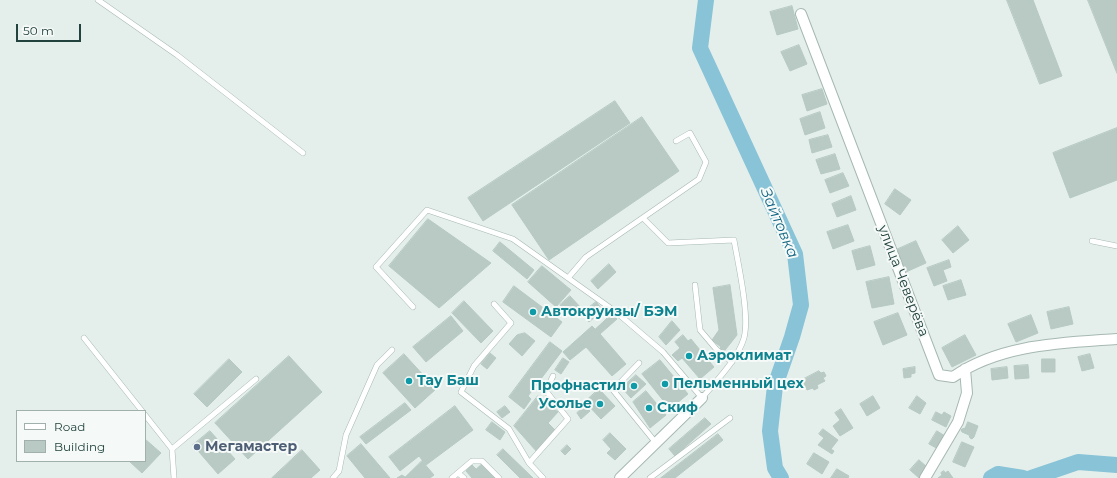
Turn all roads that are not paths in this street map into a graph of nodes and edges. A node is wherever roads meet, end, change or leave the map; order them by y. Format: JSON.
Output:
{"nodes":[{"id":1,"x":98,"y":0,"type":"edge"},
{"id":2,"x":801,"y":14,"type":"dead end"},
{"id":3,"x":676,"y":141,"type":"dead end"},
{"id":4,"x":303,"y":153,"type":"dead end"},
{"id":5,"x":643,"y":218,"type":"junction"},
{"id":6,"x":1092,"y":241,"type":"dead end"},
{"id":7,"x":1117,"y":246,"type":"edge"},
{"id":8,"x":568,"y":278,"type":"junction"},
{"id":9,"x":695,"y":285,"type":"dead end"},
{"id":10,"x":494,"y":304,"type":"dead end"},
{"id":11,"x":413,"y":308,"type":"dead end"},
{"id":12,"x":84,"y":338,"type":"dead end"},
{"id":13,"x":1117,"y":339,"type":"edge"},
{"id":14,"x":392,"y":350,"type":"dead end"},
{"id":15,"x":732,"y":362,"type":"junction"},
{"id":16,"x":639,"y":363,"type":"dead end"},
{"id":17,"x":965,"y":369,"type":"junction"},
{"id":18,"x":553,"y":376,"type":"dead end"},
{"id":19,"x":256,"y":378,"type":"dead end"},
{"id":20,"x":702,"y":398,"type":"junction"},
{"id":21,"x":141,"y":410,"type":"edge"},
{"id":22,"x":146,"y":416,"type":"edge"},
{"id":23,"x":730,"y":418,"type":"dead end"},
{"id":24,"x":656,"y":443,"type":"junction"},
{"id":25,"x":172,"y":448,"type":"junction"},
{"id":26,"x":529,"y":464,"type":"junction"},
{"id":27,"x":458,"y":472,"type":"junction"},
{"id":28,"x":174,"y":478,"type":"edge"},
{"id":29,"x":333,"y":478,"type":"edge"},
{"id":30,"x":452,"y":478,"type":"edge"},
{"id":31,"x":464,"y":478,"type":"edge"},
{"id":32,"x":499,"y":478,"type":"edge"},
{"id":33,"x":543,"y":478,"type":"edge"},
{"id":34,"x":620,"y":478,"type":"edge"},
{"id":35,"x":650,"y":478,"type":"edge"},
{"id":36,"x":925,"y":478,"type":"edge"}],
"edges":[{"from":1,"to":4,"type":"lane"},
{"from":2,"to":17,"type":"street","name":"улица Чеверёва"},
{"from":3,"to":5,"type":"lane"},
{"from":5,"to":8,"type":"lane"},
{"from":5,"to":15,"type":"lane"},
{"from":6,"to":7,"type":"lane"},
{"from":8,"to":11,"type":"lane"},
{"from":8,"to":20,"type":"lane"},
{"from":9,"to":15,"type":"lane"},
{"from":10,"to":26,"type":"lane"},
{"from":12,"to":21,"type":"lane"},
{"from":13,"to":17,"type":"street","name":"улица Чеверёва"},
{"from":14,"to":29,"type":"lane"},
{"from":15,"to":20,"type":"lane"},
{"from":16,"to":24,"type":"lane"},
{"from":17,"to":36,"type":"street"},
{"from":18,"to":26,"type":"lane"},
{"from":19,"to":25,"type":"lane"},
{"from":20,"to":24,"type":"street"},
{"from":22,"to":25,"type":"lane"},
{"from":23,"to":35,"type":"lane"},
{"from":24,"to":34,"type":"street"},
{"from":25,"to":28,"type":"lane"},
{"from":26,"to":33,"type":"lane"},
{"from":27,"to":30,"type":"lane"},
{"from":27,"to":31,"type":"lane"},
{"from":27,"to":32,"type":"lane"}]}
